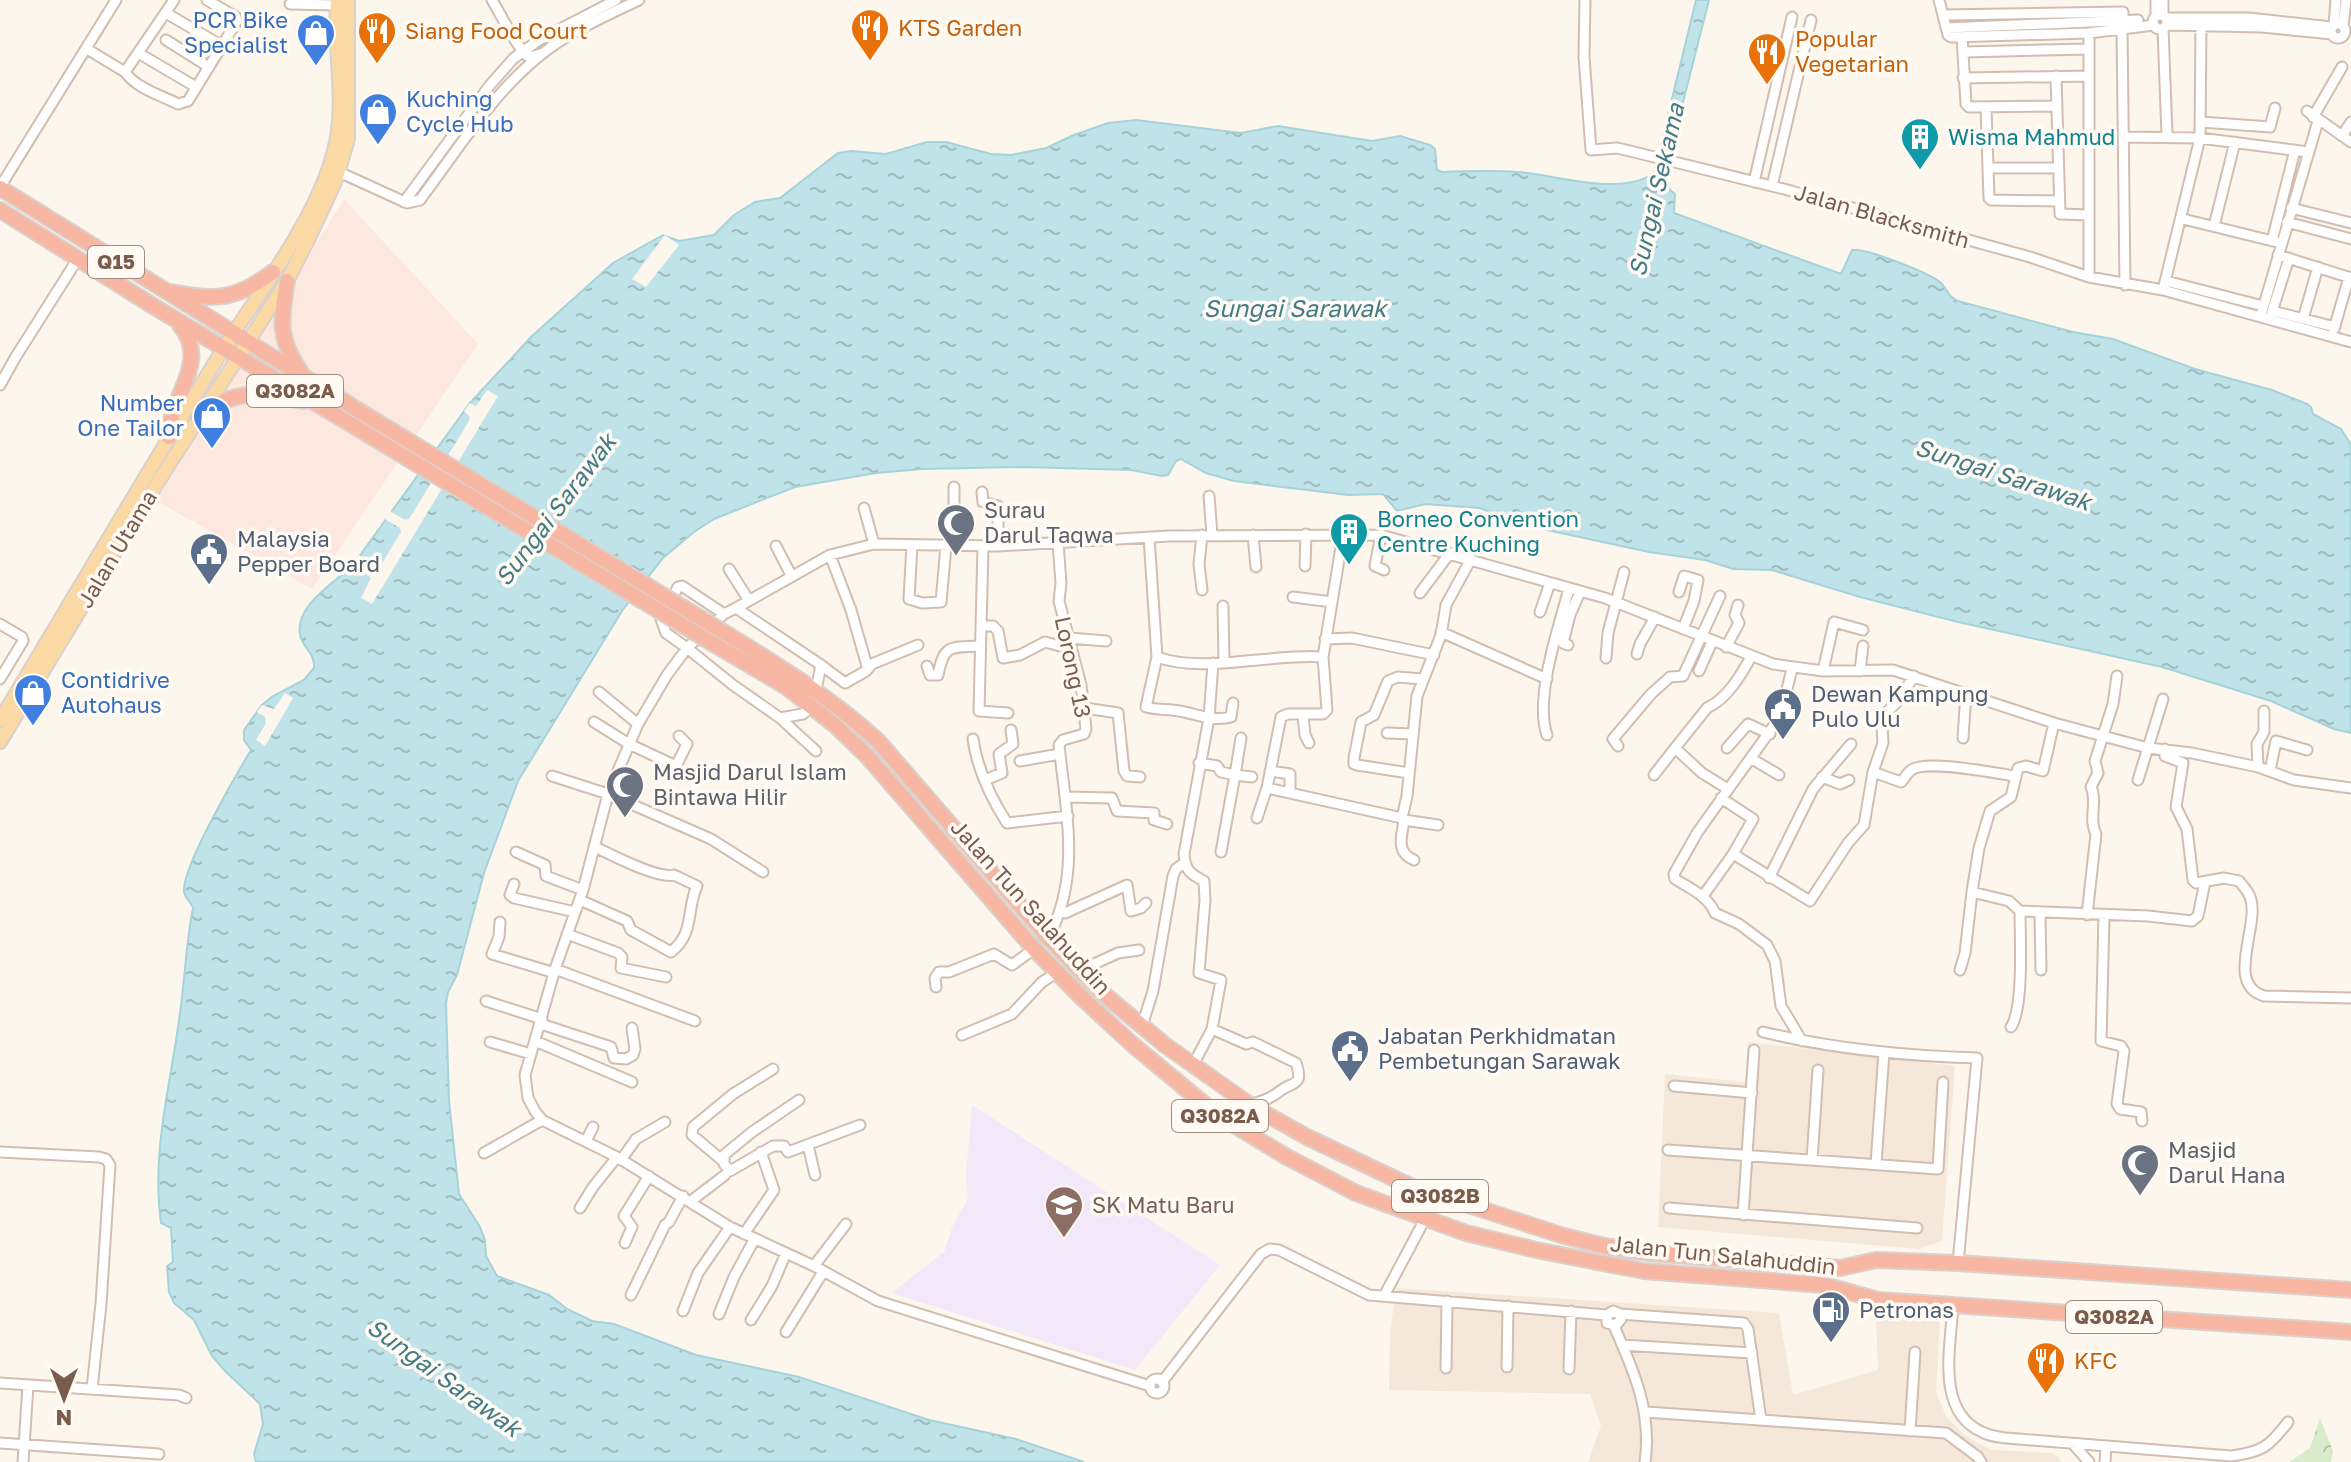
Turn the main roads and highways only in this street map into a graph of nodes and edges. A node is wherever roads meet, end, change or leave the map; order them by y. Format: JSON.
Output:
{"nodes":[{"id":1,"x":334,"y":2,"type":"edge"},
{"id":2,"x":0,"y":188,"type":"edge"},
{"id":3,"x":0,"y":210,"type":"edge"},
{"id":4,"x":273,"y":272,"type":"junction"},
{"id":5,"x":287,"y":281,"type":"junction"},
{"id":6,"x":163,"y":291,"type":"junction"},
{"id":7,"x":173,"y":317,"type":"junction"},
{"id":8,"x":240,"y":338,"type":"junction"},
{"id":9,"x":230,"y":353,"type":"junction"},
{"id":10,"x":303,"y":376,"type":"junction"},
{"id":11,"x":312,"y":402,"type":"junction"},
{"id":12,"x":198,"y":418,"type":"junction"},
{"id":13,"x":169,"y":437,"type":"junction"},
{"id":14,"x":721,"y":639,"type":"junction"},
{"id":15,"x":0,"y":720,"type":"edge"},
{"id":16,"x":0,"y":742,"type":"edge"},
{"id":17,"x":1307,"y":1137,"type":"junction"},
{"id":18,"x":1295,"y":1162,"type":"junction"},
{"id":19,"x":2351,"y":1290,"type":"edge"},
{"id":20,"x":2351,"y":1332,"type":"edge"}],
"edges":[{"from":1,"to":4,"type":"main road"},
{"from":1,"to":5,"type":"main road"},
{"from":2,"to":6,"type":"highway","number":"Q15"},
{"from":3,"to":7,"type":"highway","number":"Q15"},
{"from":4,"to":6,"type":"highway"},
{"from":4,"to":8,"type":"main road"},
{"from":5,"to":8,"type":"main road"},
{"from":5,"to":10,"type":"highway"},
{"from":6,"to":8,"type":"highway","number":"Q15"},
{"from":7,"to":9,"type":"highway","number":"Q15"},
{"from":7,"to":13,"type":"highway"},
{"from":8,"to":9,"type":"main road"},
{"from":8,"to":10,"type":"highway","name":"Jalan Tun Salahuddin"},
{"from":9,"to":11,"type":"highway","name":"Jalan Tun Salahuddin","number":"Q3082A"},
{"from":9,"to":12,"type":"main road","name":"Jalan Utama"},
{"from":9,"to":13,"type":"main road","name":"Jalan Utama"},
{"from":10,"to":14,"type":"highway","name":"Jalan Tun Salahuddin","bridge":true},
{"from":11,"to":12,"type":"highway"},
{"from":11,"to":14,"type":"highway","name":"Jalan Tun Salahuddin","number":"Q3082A","bridge":true},
{"from":12,"to":16,"type":"main road","name":"Jalan Utama"},
{"from":13,"to":15,"type":"main road","name":"Jalan Utama"},
{"from":14,"to":17,"type":"highway","name":"Jalan Tun Salahuddin","number":"Q3082B"},
{"from":14,"to":18,"type":"highway","name":"Jalan Tun Salahuddin","number":"Q3082A"},
{"from":17,"to":18,"type":"highway"},
{"from":17,"to":19,"type":"highway","name":"Jalan Tun Salahuddin","number":"Q3082B"},
{"from":18,"to":20,"type":"highway","name":"Jalan Tun Salahuddin","number":"Q3082A"}]}
